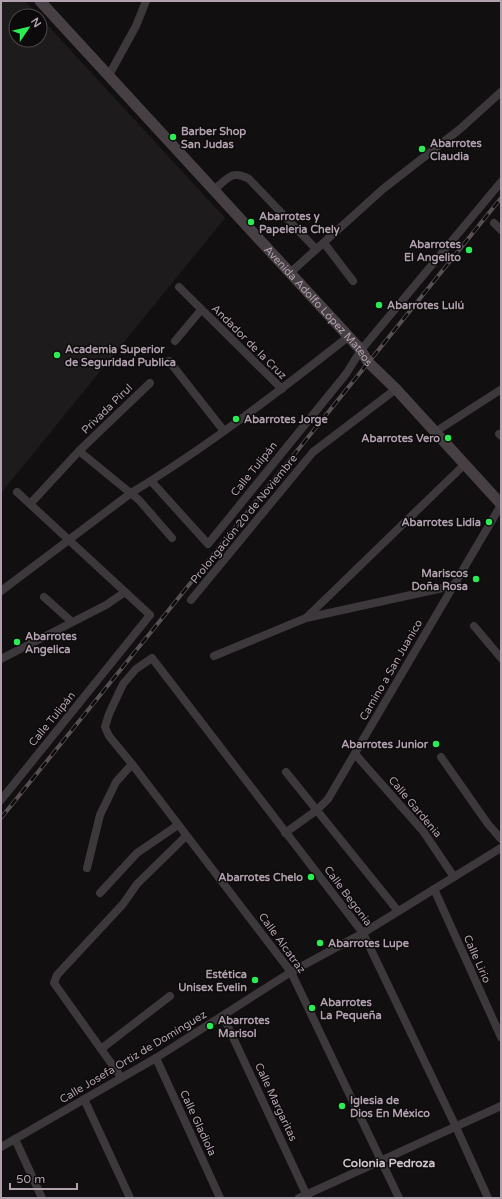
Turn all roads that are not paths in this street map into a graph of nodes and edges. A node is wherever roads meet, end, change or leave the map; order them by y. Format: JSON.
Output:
{"nodes":[{"id":1,"x":40,"y":1,"type":"edge"},
{"id":2,"x":146,"y":1,"type":"edge"},
{"id":3,"x":109,"y":75,"type":"junction"},
{"id":4,"x":501,"y":92,"type":"edge"},
{"id":5,"x":501,"y":182,"type":"edge"},
{"id":6,"x":214,"y":190,"type":"junction"},
{"id":7,"x":494,"y":223,"type":"dead end"},
{"id":8,"x":501,"y":230,"type":"edge"},
{"id":9,"x":324,"y":243,"type":"junction"},
{"id":10,"x":316,"y":249,"type":"junction"},
{"id":11,"x":290,"y":273,"type":"junction"},
{"id":12,"x":353,"y":281,"type":"dead end"},
{"id":13,"x":178,"y":287,"type":"dead end"},
{"id":14,"x":201,"y":310,"type":"junction"},
{"id":15,"x":348,"y":336,"type":"junction"},
{"id":16,"x":175,"y":341,"type":"dead end"},
{"id":17,"x":360,"y":350,"type":"junction"},
{"id":18,"x":168,"y":361,"type":"dead end"},
{"id":19,"x":150,"y":383,"type":"dead end"},
{"id":20,"x":282,"y":389,"type":"junction"},
{"id":21,"x":396,"y":389,"type":"junction"},
{"id":22,"x":500,"y":390,"type":"edge"},
{"id":23,"x":224,"y":431,"type":"junction"},
{"id":24,"x":435,"y":432,"type":"junction"},
{"id":25,"x":79,"y":451,"type":"junction"},
{"id":26,"x":465,"y":464,"type":"junction"},
{"id":27,"x":151,"y":481,"type":"junction"},
{"id":28,"x":17,"y":492,"type":"dead end"},
{"id":29,"x":131,"y":493,"type":"junction"},
{"id":30,"x":30,"y":504,"type":"junction"},
{"id":31,"x":501,"y":504,"type":"edge"},
{"id":32,"x":172,"y":538,"type":"dead end"},
{"id":33,"x":68,"y":541,"type":"junction"},
{"id":34,"x":452,"y":586,"type":"junction"},
{"id":35,"x":1,"y":591,"type":"edge"},
{"id":36,"x":125,"y":592,"type":"junction"},
{"id":37,"x":44,"y":597,"type":"dead end"},
{"id":38,"x":191,"y":600,"type":"dead end"},
{"id":39,"x":306,"y":618,"type":"junction"},
{"id":40,"x":72,"y":622,"type":"junction"},
{"id":41,"x":474,"y":626,"type":"dead end"},
{"id":42,"x":214,"y":656,"type":"dead end"},
{"id":43,"x":152,"y":658,"type":"joint"},
{"id":44,"x":501,"y":658,"type":"edge"},
{"id":45,"x":1,"y":659,"type":"edge"},
{"id":46,"x":355,"y":754,"type":"junction"},
{"id":47,"x":441,"y":757,"type":"dead end"},
{"id":48,"x":132,"y":764,"type":"junction"},
{"id":49,"x":286,"y":772,"type":"dead end"},
{"id":50,"x":1,"y":800,"type":"edge"},
{"id":51,"x":317,"y":810,"type":"junction"},
{"id":52,"x":178,"y":825,"type":"junction"},
{"id":53,"x":285,"y":833,"type":"junction"},
{"id":54,"x":186,"y":836,"type":"junction"},
{"id":55,"x":501,"y":839,"type":"edge"},
{"id":56,"x":501,"y":848,"type":"edge"},
{"id":57,"x":87,"y":868,"type":"dead end"},
{"id":58,"x":454,"y":877,"type":"junction"},
{"id":59,"x":434,"y":889,"type":"junction"},
{"id":60,"x":100,"y":893,"type":"dead end"},
{"id":61,"x":398,"y":911,"type":"junction"},
{"id":62,"x":362,"y":933,"type":"junction"},
{"id":63,"x":292,"y":972,"type":"junction"},
{"id":64,"x":170,"y":996,"type":"dead end"},
{"id":65,"x":223,"y":1016,"type":"junction"},
{"id":66,"x":501,"y":1038,"type":"edge"},
{"id":67,"x":101,"y":1049,"type":"junction"},
{"id":68,"x":156,"y":1058,"type":"junction"},
{"id":69,"x":122,"y":1077,"type":"junction"},
{"id":70,"x":84,"y":1099,"type":"junction"},
{"id":71,"x":501,"y":1106,"type":"edge"},
{"id":72,"x":456,"y":1127,"type":"junction"},
{"id":73,"x":15,"y":1139,"type":"junction"},
{"id":74,"x":1,"y":1147,"type":"edge"},
{"id":75,"x":382,"y":1160,"type":"junction"},
{"id":76,"x":305,"y":1197,"type":"edge"},
{"id":77,"x":42,"y":1198,"type":"edge"},
{"id":78,"x":130,"y":1198,"type":"edge"},
{"id":79,"x":220,"y":1198,"type":"edge"},
{"id":80,"x":399,"y":1198,"type":"edge"},
{"id":81,"x":488,"y":1198,"type":"edge"}],
"edges":[{"from":1,"to":3,"type":"street","name":"Avenida Adolfo López Mateos"},
{"from":2,"to":3,"type":"street"},
{"from":3,"to":6,"type":"street","name":"Avenida Adolfo López Mateos"},
{"from":4,"to":9,"type":"street"},
{"from":5,"to":17,"type":"street","name":"Calle Tulipán"},
{"from":6,"to":10,"type":"street"},
{"from":6,"to":11,"type":"street","name":"Avenida Adolfo López Mateos"},
{"from":7,"to":8,"type":"street"},
{"from":9,"to":10,"type":"street"},
{"from":9,"to":12,"type":"street"},
{"from":10,"to":11,"type":"street"},
{"from":11,"to":15,"type":"street","name":"Avenida Adolfo López Mateos"},
{"from":13,"to":14,"type":"street","name":"Andador de la Cruz"},
{"from":14,"to":16,"type":"street","name":"Andador de la Cruz"},
{"from":14,"to":20,"type":"street","name":"Andador de la Cruz"},
{"from":15,"to":17,"type":"street","name":"Avenida Adolfo López Mateos"},
{"from":15,"to":20,"type":"street"},
{"from":17,"to":21,"type":"street","name":"Avenida Adolfo López Mateos"},
{"from":17,"to":27,"type":"street","name":"Calle Tulipán"},
{"from":18,"to":23,"type":"street"},
{"from":19,"to":25,"type":"street","name":"Privada Pirul"},
{"from":20,"to":23,"type":"street"},
{"from":21,"to":24,"type":"street","name":"Avenida Adolfo López Mateos"},
{"from":21,"to":38,"type":"street","name":"Prolongación 20 de Noviembre"},
{"from":22,"to":24,"type":"street"},
{"from":23,"to":27,"type":"street"},
{"from":24,"to":26,"type":"street","name":"Avenida Adolfo López Mateos"},
{"from":25,"to":29,"type":"street","name":"Privada Pirul"},
{"from":25,"to":30,"type":"street","name":"Privada Pirul"},
{"from":26,"to":31,"type":"street","name":"Avenida Adolfo López Mateos"},
{"from":26,"to":39,"type":"street"},
{"from":27,"to":29,"type":"street"},
{"from":28,"to":30,"type":"street"},
{"from":29,"to":32,"type":"street","name":"Privada Pirul"},
{"from":29,"to":33,"type":"street"},
{"from":30,"to":33,"type":"street"},
{"from":31,"to":34,"type":"street","name":"Camino a San Juanico"},
{"from":33,"to":35,"type":"street"},
{"from":33,"to":36,"type":"street"},
{"from":34,"to":39,"type":"street"},
{"from":34,"to":46,"type":"street","name":"Camino a San Juanico"},
{"from":36,"to":40,"type":"street"},
{"from":36,"to":50,"type":"street","name":"Calle Tulipán"},
{"from":37,"to":40,"type":"street"},
{"from":39,"to":42,"type":"street"},
{"from":40,"to":45,"type":"street"},
{"from":41,"to":44,"type":"street"},
{"from":43,"to":48,"type":"street","name":"Calle Alcatraz"},
{"from":43,"to":53,"type":"street","name":"Calle Begonia"},
{"from":46,"to":51,"type":"street","name":"Camino a San Juanico"},
{"from":46,"to":58,"type":"street","name":"Calle Gardenia"},
{"from":47,"to":55,"type":"street"},
{"from":48,"to":52,"type":"street","name":"Calle Alcatraz"},
{"from":48,"to":57,"type":"street"},
{"from":49,"to":51,"type":"street"},
{"from":51,"to":53,"type":"street","name":"Camino a San Juanico"},
{"from":51,"to":61,"type":"street"},
{"from":52,"to":54,"type":"street","name":"Calle Alcatraz"},
{"from":52,"to":60,"type":"street"},
{"from":53,"to":62,"type":"street","name":"Calle Begonia"},
{"from":54,"to":63,"type":"street","name":"Calle Alcatraz"},
{"from":54,"to":67,"type":"street"},
{"from":56,"to":58,"type":"street","name":"Calle Josefa Ortiz de Domínguez"},
{"from":58,"to":59,"type":"street","name":"Calle Josefa Ortiz de Domínguez"},
{"from":59,"to":61,"type":"street","name":"Calle Josefa Ortiz de Domínguez"},
{"from":59,"to":66,"type":"street","name":"Calle Lirio"},
{"from":61,"to":62,"type":"street","name":"Calle Josefa Ortiz de Domínguez"},
{"from":62,"to":63,"type":"street","name":"Calle Josefa Ortiz de Domínguez"},
{"from":62,"to":72,"type":"street","name":"Calle Begonia"},
{"from":63,"to":65,"type":"street","name":"Calle Josefa Ortiz de Domínguez"},
{"from":63,"to":75,"type":"street","name":"Calle Alcatraz"},
{"from":64,"to":67,"type":"street"},
{"from":65,"to":68,"type":"street","name":"Calle Josefa Ortiz de Domínguez"},
{"from":65,"to":76,"type":"street","name":"Calle Margaritas"},
{"from":67,"to":69,"type":"street"},
{"from":68,"to":69,"type":"street","name":"Calle Josefa Ortiz de Domínguez"},
{"from":68,"to":79,"type":"street","name":"Calle Gladiola"},
{"from":69,"to":70,"type":"street","name":"Calle Josefa Ortiz de Domínguez"},
{"from":70,"to":73,"type":"street","name":"Calle Josefa Ortiz de Domínguez"},
{"from":70,"to":78,"type":"street"},
{"from":71,"to":72,"type":"street"},
{"from":72,"to":75,"type":"street"},
{"from":72,"to":81,"type":"street","name":"Calle Begonia"},
{"from":73,"to":74,"type":"street","name":"Calle Josefa Ortiz de Domínguez"},
{"from":73,"to":77,"type":"street"},
{"from":75,"to":76,"type":"street"},
{"from":75,"to":80,"type":"street","name":"Calle Alcatraz"}]}
